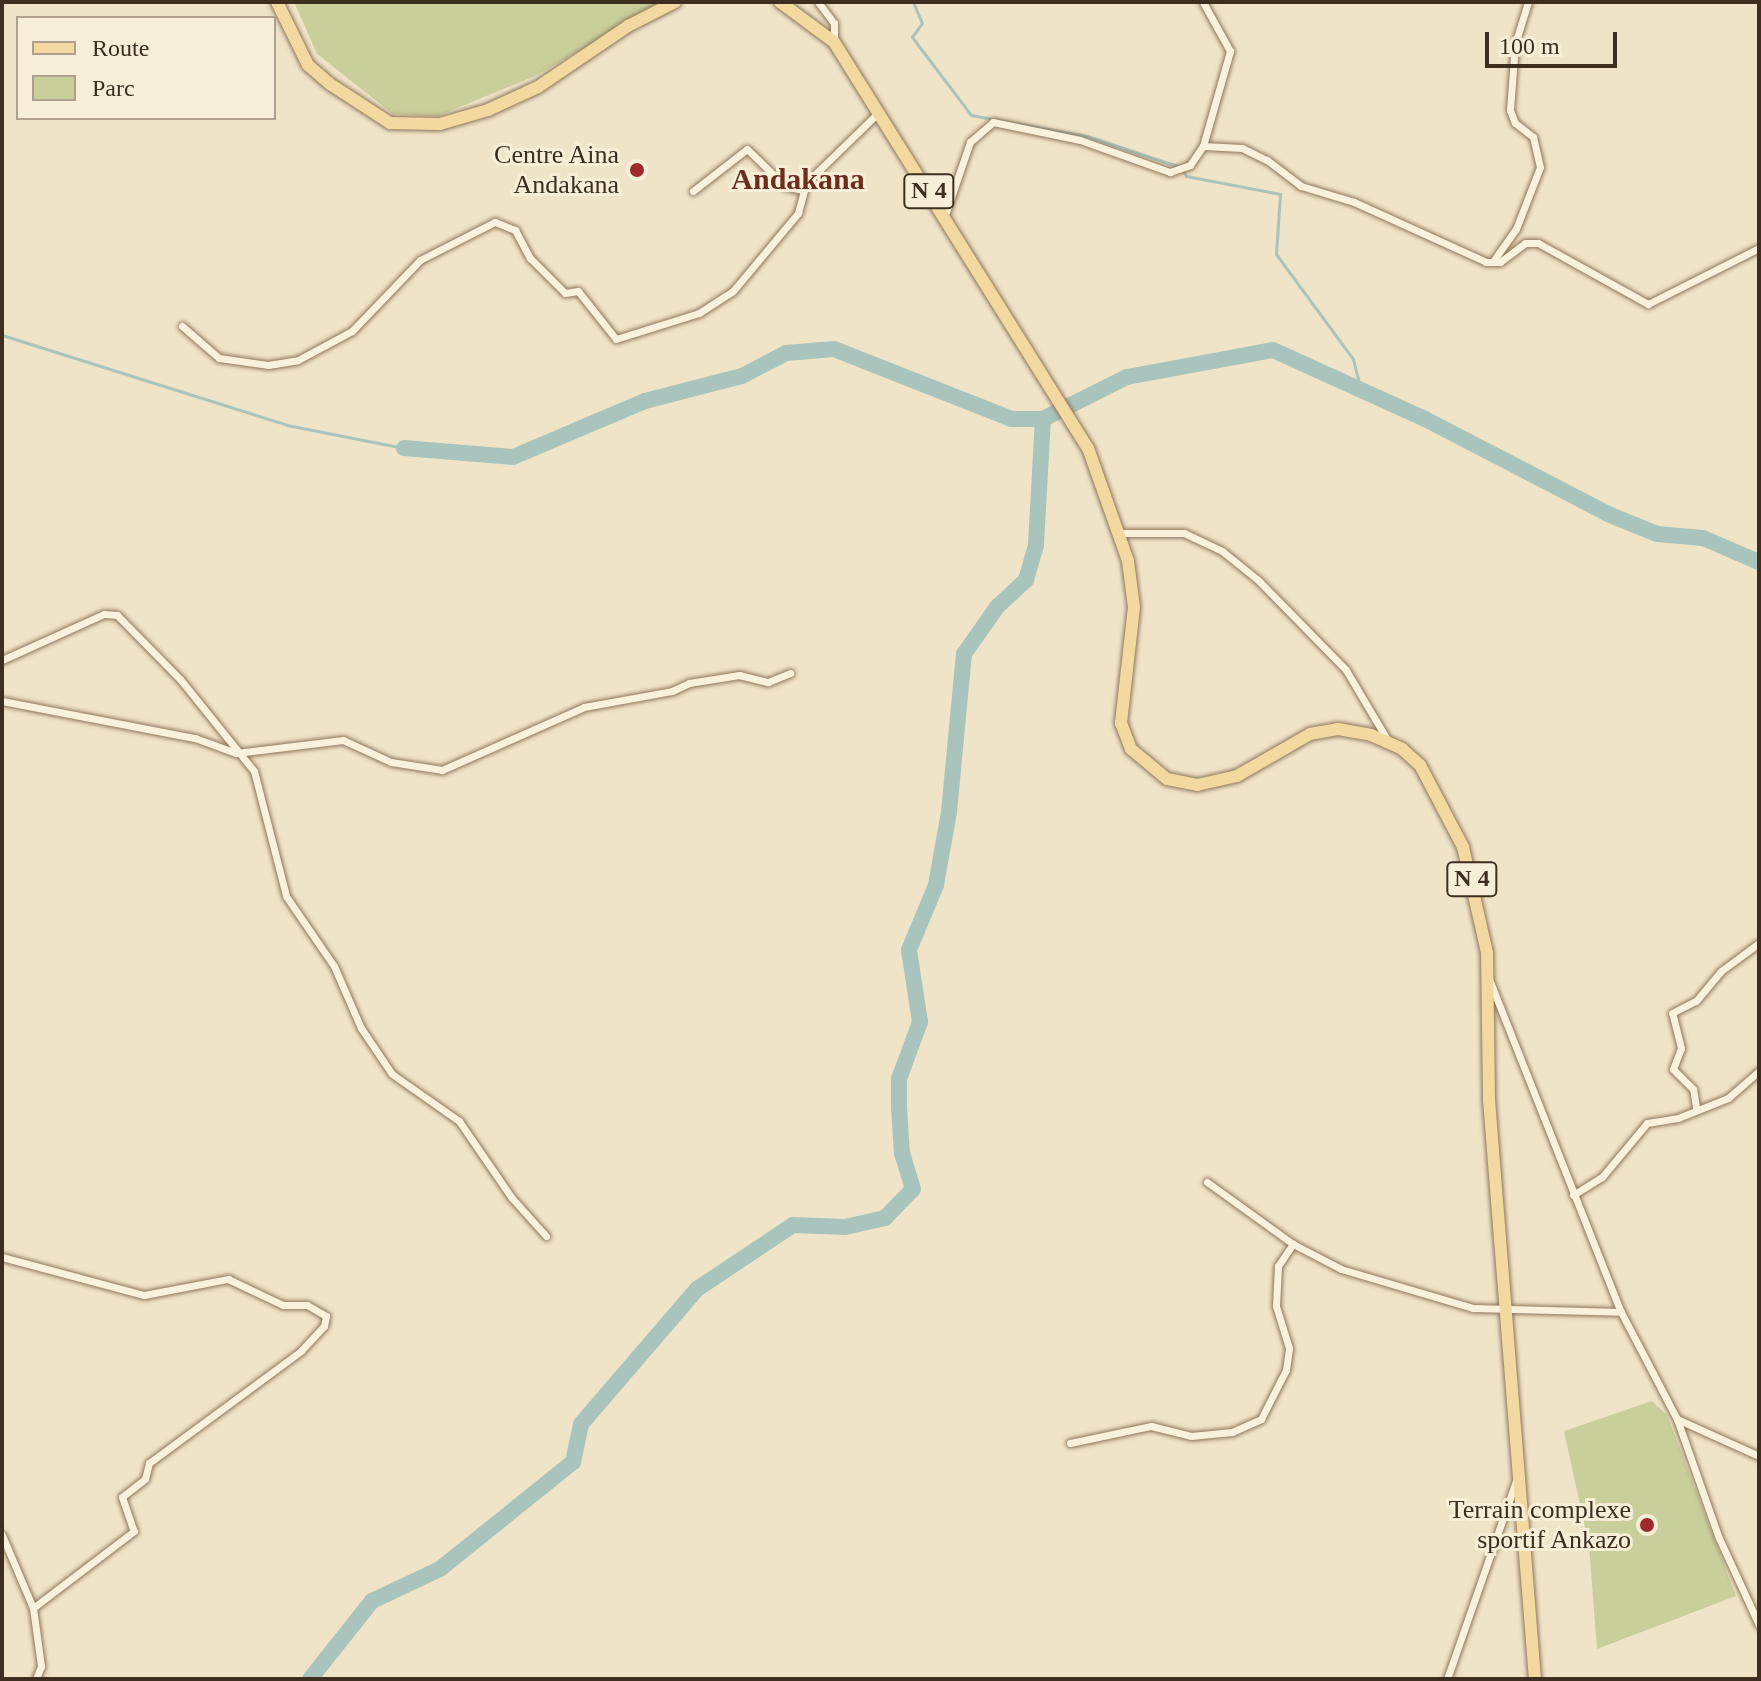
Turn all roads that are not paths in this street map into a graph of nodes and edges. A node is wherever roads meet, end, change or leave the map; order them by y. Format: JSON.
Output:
{"nodes":[{"id":1,"x":277,"y":2,"type":"edge"},
{"id":2,"x":675,"y":2,"type":"edge"},
{"id":3,"x":780,"y":2,"type":"edge"},
{"id":4,"x":818,"y":2,"type":"edge"},
{"id":5,"x":1203,"y":2,"type":"edge"},
{"id":6,"x":1528,"y":2,"type":"edge"},
{"id":7,"x":834,"y":42,"type":"junction"},
{"id":8,"x":878,"y":113,"type":"junction"},
{"id":9,"x":1203,"y":146,"type":"junction"},
{"id":10,"x":803,"y":190,"type":"junction"},
{"id":11,"x":693,"y":191,"type":"dead end"},
{"id":12,"x":945,"y":215,"type":"junction"},
{"id":13,"x":1759,"y":248,"type":"edge"},
{"id":14,"x":1494,"y":260,"type":"junction"},
{"id":15,"x":182,"y":326,"type":"dead end"},
{"id":16,"x":1122,"y":533,"type":"junction"},
{"id":17,"x":2,"y":660,"type":"edge"},
{"id":18,"x":790,"y":673,"type":"dead end"},
{"id":19,"x":2,"y":701,"type":"edge"},
{"id":20,"x":1388,"y":741,"type":"junction"},
{"id":21,"x":236,"y":753,"type":"junction"},
{"id":22,"x":1759,"y":943,"type":"edge"},
{"id":23,"x":1489,"y":978,"type":"junction"},
{"id":24,"x":1759,"y":1071,"type":"edge"},
{"id":25,"x":1696,"y":1107,"type":"junction"},
{"id":26,"x":1207,"y":1182,"type":"dead end"},
{"id":27,"x":1573,"y":1195,"type":"junction"},
{"id":28,"x":546,"y":1236,"type":"dead end"},
{"id":29,"x":1293,"y":1244,"type":"junction"},
{"id":30,"x":2,"y":1257,"type":"edge"},
{"id":31,"x":1505,"y":1310,"type":"junction"},
{"id":32,"x":1621,"y":1312,"type":"junction"},
{"id":33,"x":1677,"y":1419,"type":"junction"},
{"id":34,"x":1070,"y":1443,"type":"dead end"},
{"id":35,"x":1759,"y":1456,"type":"edge"},
{"id":36,"x":1519,"y":1473,"type":"junction"},
{"id":37,"x":2,"y":1535,"type":"edge"},
{"id":38,"x":33,"y":1608,"type":"junction"},
{"id":39,"x":1759,"y":1625,"type":"edge"},
{"id":40,"x":36,"y":1679,"type":"edge"},
{"id":41,"x":1447,"y":1679,"type":"edge"},
{"id":42,"x":1535,"y":1679,"type":"edge"}],
"edges":[{"from":1,"to":2,"type":"main road"},
{"from":3,"to":7,"type":"main road","number":"N 4"},
{"from":4,"to":7,"type":"street"},
{"from":5,"to":9,"type":"street"},
{"from":6,"to":14,"type":"street"},
{"from":7,"to":8,"type":"main road","number":"N 4"},
{"from":8,"to":10,"type":"street"},
{"from":8,"to":12,"type":"main road","number":"N 4"},
{"from":9,"to":12,"type":"street"},
{"from":9,"to":14,"type":"street"},
{"from":10,"to":11,"type":"street"},
{"from":10,"to":15,"type":"street"},
{"from":12,"to":16,"type":"main road","number":"N 4"},
{"from":13,"to":14,"type":"street"},
{"from":16,"to":20,"type":"street"},
{"from":16,"to":20,"type":"main road","number":"N 4"},
{"from":17,"to":21,"type":"street"},
{"from":18,"to":21,"type":"street"},
{"from":19,"to":21,"type":"street"},
{"from":20,"to":23,"type":"main road","number":"N 4"},
{"from":21,"to":28,"type":"street"},
{"from":22,"to":25,"type":"street"},
{"from":23,"to":27,"type":"street"},
{"from":23,"to":31,"type":"main road","number":"N 4"},
{"from":24,"to":25,"type":"street"},
{"from":25,"to":27,"type":"street"},
{"from":26,"to":29,"type":"street"},
{"from":27,"to":32,"type":"street"},
{"from":29,"to":31,"type":"street"},
{"from":29,"to":34,"type":"street"},
{"from":30,"to":38,"type":"street"},
{"from":31,"to":32,"type":"street"},
{"from":31,"to":36,"type":"main road","number":"N 4"},
{"from":32,"to":33,"type":"street"},
{"from":33,"to":35,"type":"street"},
{"from":33,"to":39,"type":"street"},
{"from":36,"to":41,"type":"street"},
{"from":36,"to":42,"type":"main road","number":"N 4"},
{"from":37,"to":38,"type":"street"},
{"from":38,"to":40,"type":"street"}]}
